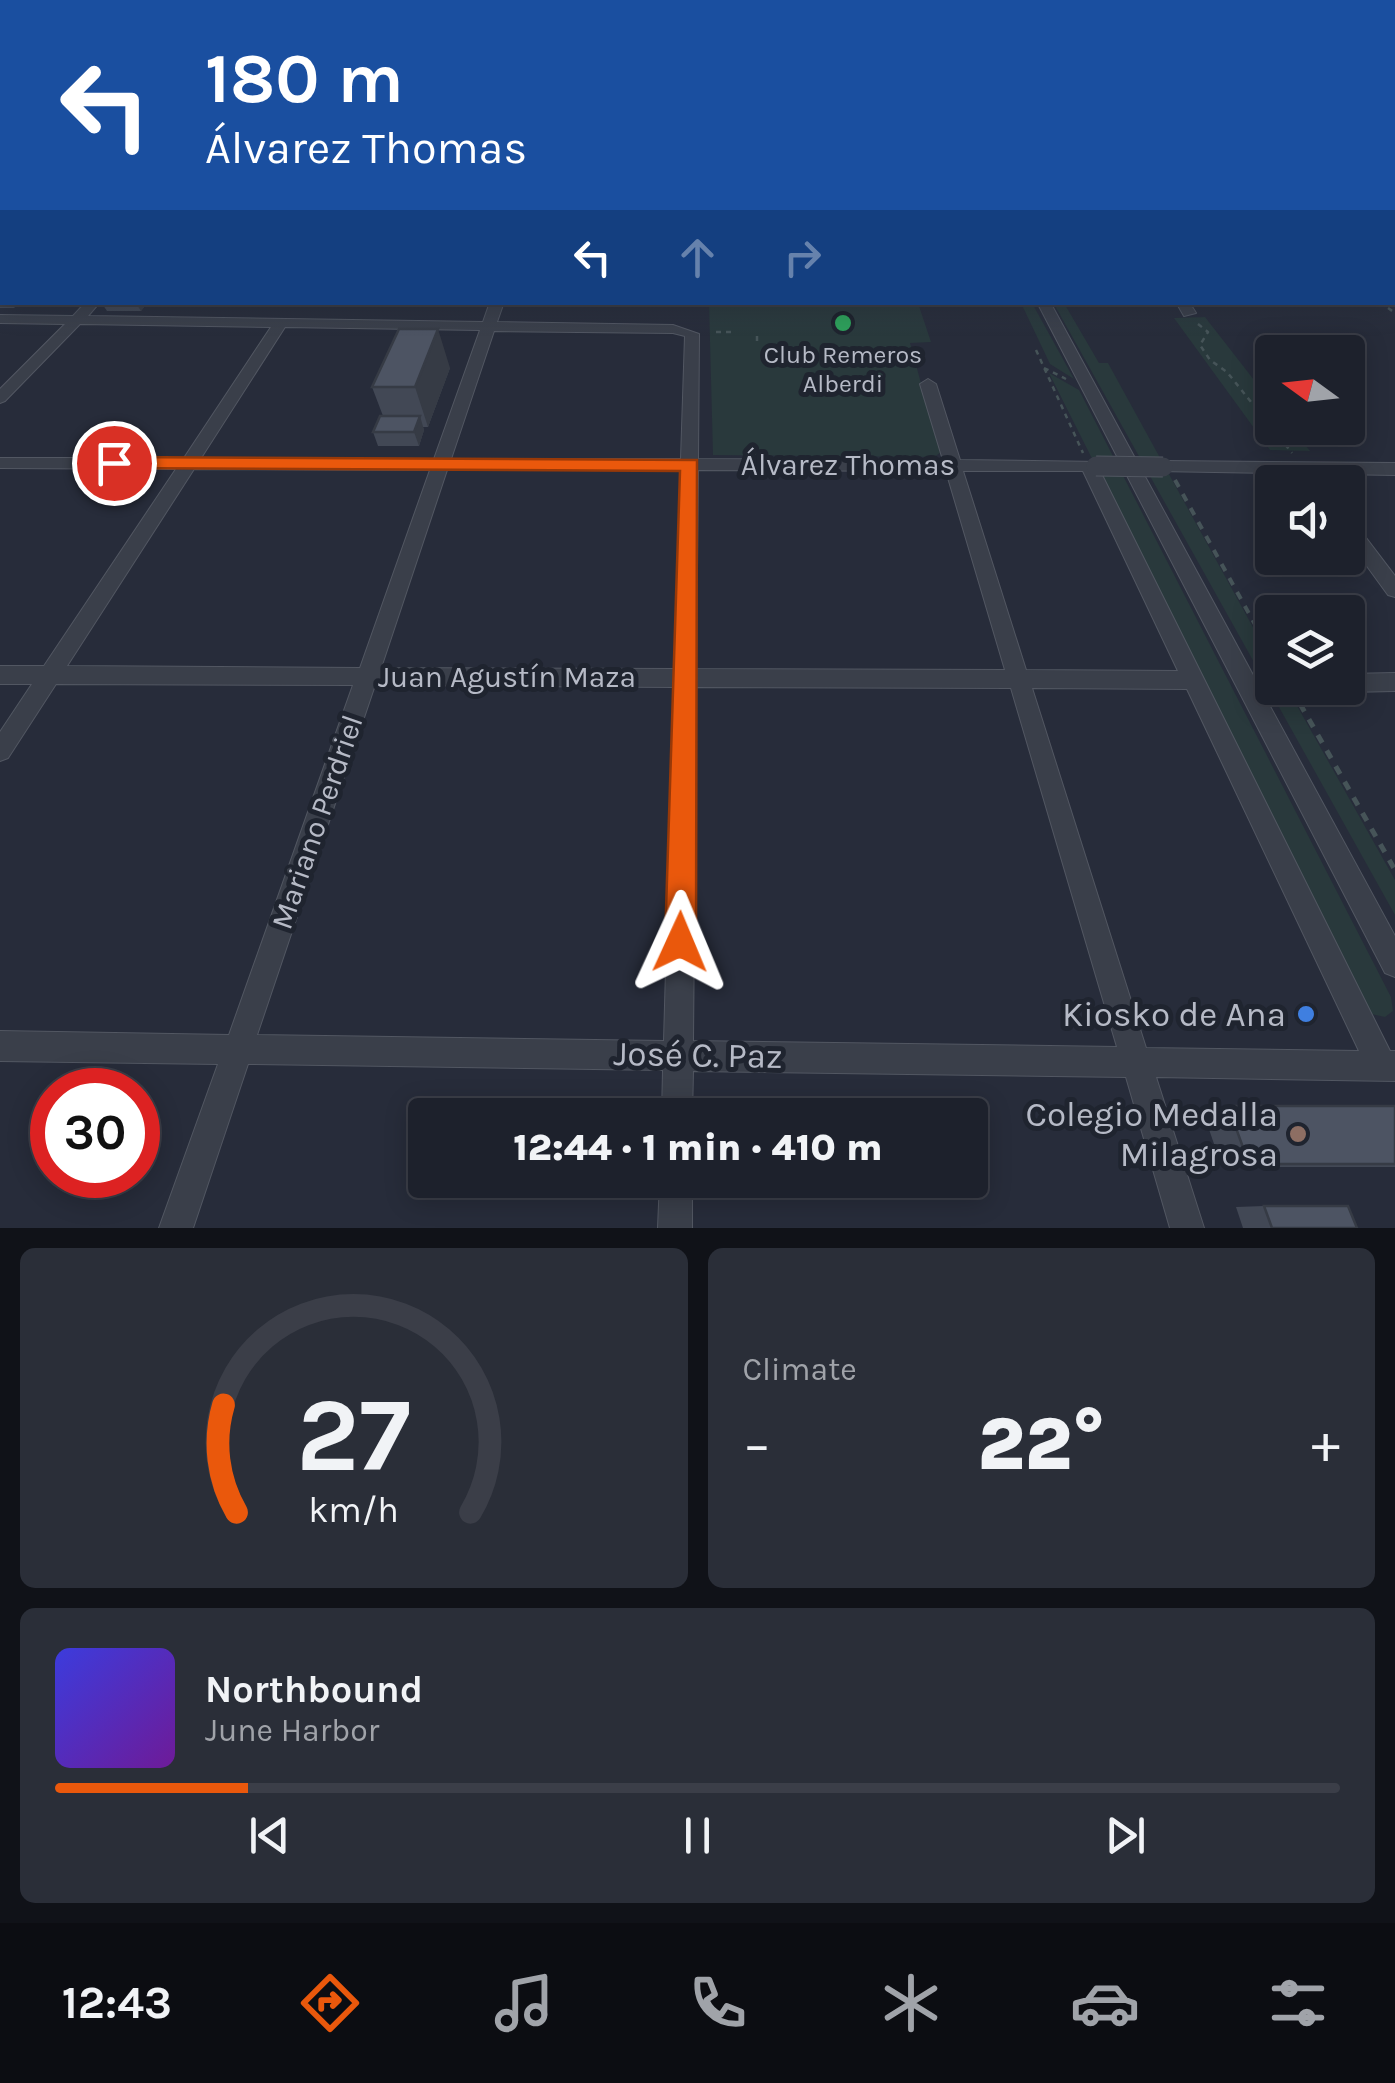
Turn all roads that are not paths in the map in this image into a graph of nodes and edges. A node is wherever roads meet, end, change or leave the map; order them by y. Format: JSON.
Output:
{"nodes":[{"id":1,"x":91,"y":305,"type":"edge"},
{"id":2,"x":496,"y":305,"type":"edge"},
{"id":3,"x":1045,"y":305,"type":"edge"},
{"id":4,"x":0,"y":319,"type":"edge"},
{"id":5,"x":76,"y":320,"type":"junction"},
{"id":6,"x":281,"y":323,"type":"junction"},
{"id":7,"x":489,"y":326,"type":"junction"},
{"id":8,"x":928,"y":384,"type":"dead end"},
{"id":9,"x":0,"y":398,"type":"edge"},
{"id":10,"x":0,"y":463,"type":"edge"},
{"id":11,"x":189,"y":464,"type":"junction"},
{"id":12,"x":441,"y":464,"type":"junction"},
{"id":13,"x":690,"y":465,"type":"junction"},
{"id":14,"x":953,"y":465,"type":"junction"},
{"id":15,"x":1093,"y":466,"type":"junction"},
{"id":16,"x":1395,"y":469,"type":"edge"},
{"id":17,"x":1365,"y":471,"type":"edge"},
{"id":18,"x":1255,"y":473,"type":"edge"},
{"id":19,"x":1365,"y":550,"type":"edge"},
{"id":20,"x":1395,"y":590,"type":"edge"},
{"id":21,"x":0,"y":675,"type":"edge"},
{"id":22,"x":50,"y":675,"type":"junction"},
{"id":23,"x":367,"y":676,"type":"junction"},
{"id":24,"x":686,"y":678,"type":"junction"},
{"id":25,"x":1019,"y":679,"type":"junction"},
{"id":26,"x":1194,"y":680,"type":"junction"},
{"id":27,"x":1395,"y":682,"type":"edge"},
{"id":28,"x":1365,"y":683,"type":"edge"},
{"id":29,"x":0,"y":751,"type":"edge"},
{"id":30,"x":1395,"y":963,"type":"edge"},
{"id":31,"x":0,"y":1046,"type":"edge"},
{"id":32,"x":238,"y":1049,"type":"junction"},
{"id":33,"x":678,"y":1055,"type":"junction"},
{"id":34,"x":1136,"y":1062,"type":"junction"},
{"id":35,"x":1388,"y":1066,"type":"edge"},
{"id":36,"x":677,"y":1098,"type":"edge"},
{"id":37,"x":676,"y":1198,"type":"edge"},
{"id":38,"x":176,"y":1228,"type":"edge"},
{"id":39,"x":675,"y":1228,"type":"edge"},
{"id":40,"x":1187,"y":1228,"type":"edge"}],
"edges":[{"from":1,"to":5,"type":"street"},
{"from":2,"to":7,"type":"street","name":"Mariano Perdriel"},
{"from":3,"to":30,"type":"street"},
{"from":4,"to":5,"type":"street"},
{"from":5,"to":6,"type":"street"},
{"from":5,"to":9,"type":"street"},
{"from":6,"to":7,"type":"street"},
{"from":6,"to":11,"type":"street"},
{"from":7,"to":12,"type":"street","name":"Mariano Perdriel"},
{"from":7,"to":13,"type":"street"},
{"from":8,"to":14,"type":"street"},
{"from":10,"to":11,"type":"street","name":"Álvarez Thomas"},
{"from":11,"to":12,"type":"street","name":"Álvarez Thomas"},
{"from":11,"to":22,"type":"street"},
{"from":12,"to":13,"type":"street","name":"Álvarez Thomas"},
{"from":12,"to":23,"type":"street","name":"Mariano Perdriel"},
{"from":13,"to":14,"type":"street","name":"Álvarez Thomas"},
{"from":13,"to":24,"type":"street"},
{"from":14,"to":15,"type":"street","name":"Álvarez Thomas"},
{"from":14,"to":25,"type":"street"},
{"from":15,"to":18,"type":"street","name":"Álvarez Thomas","bridge":true},
{"from":15,"to":26,"type":"street"},
{"from":16,"to":17,"type":"street","name":"Álvarez Thomas"},
{"from":19,"to":20,"type":"street"},
{"from":21,"to":22,"type":"street","name":"Juan Agustín Maza"},
{"from":22,"to":23,"type":"street","name":"Juan Agustín Maza"},
{"from":22,"to":29,"type":"street"},
{"from":23,"to":24,"type":"street","name":"Juan Agustín Maza"},
{"from":23,"to":32,"type":"street","name":"Mariano Perdriel"},
{"from":24,"to":25,"type":"street","name":"Juan Agustín Maza"},
{"from":24,"to":33,"type":"street"},
{"from":25,"to":26,"type":"street","name":"Juan Agustín Maza"},
{"from":25,"to":34,"type":"street"},
{"from":26,"to":35,"type":"street"},
{"from":27,"to":28,"type":"street"},
{"from":31,"to":32,"type":"street","name":"José C. Paz"},
{"from":32,"to":33,"type":"street","name":"José C. Paz"},
{"from":32,"to":38,"type":"street","name":"Mariano Perdriel"},
{"from":33,"to":34,"type":"street","name":"José C. Paz"},
{"from":33,"to":36,"type":"street"},
{"from":34,"to":35,"type":"street","name":"José C. Paz"},
{"from":34,"to":40,"type":"street"},
{"from":37,"to":39,"type":"street"}]}
